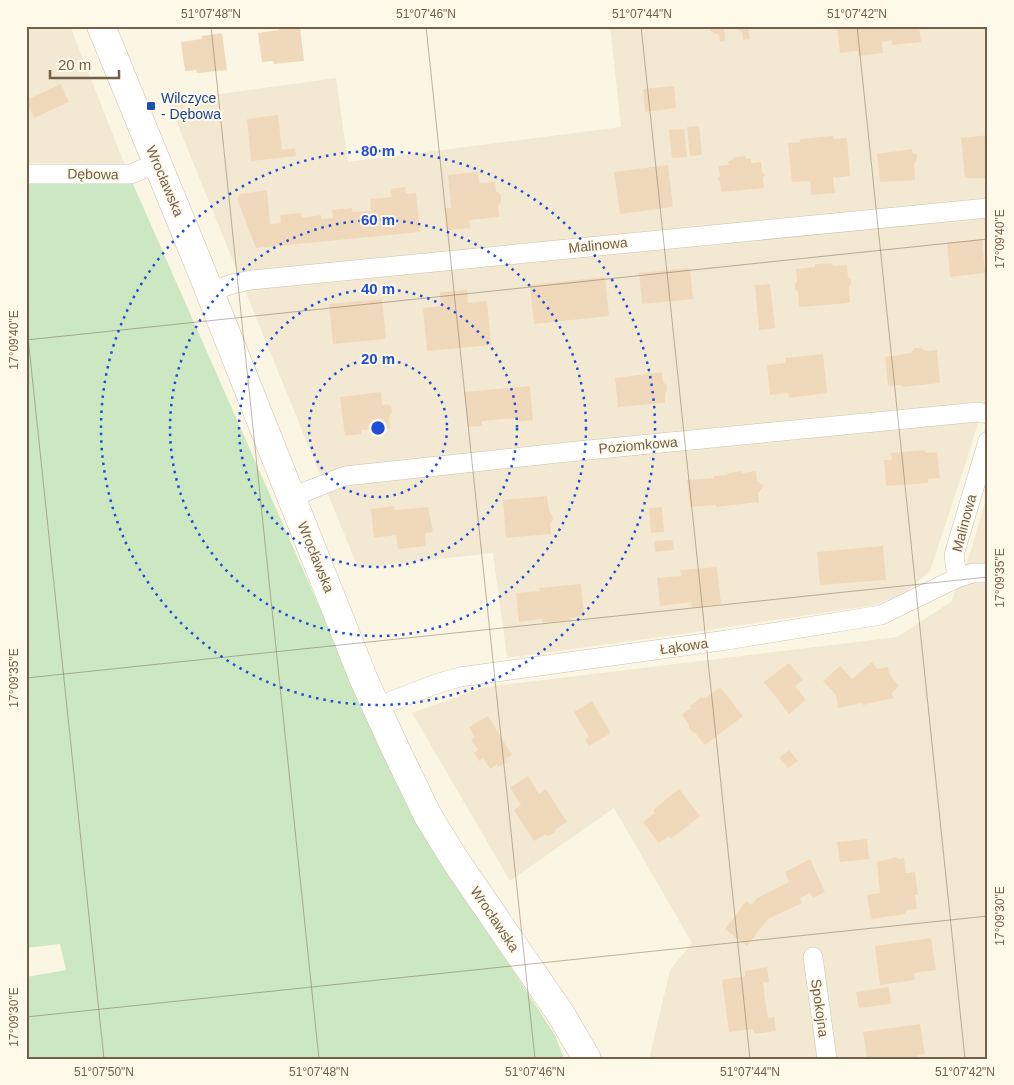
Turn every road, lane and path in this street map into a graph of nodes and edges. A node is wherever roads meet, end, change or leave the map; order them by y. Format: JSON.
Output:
{"nodes":[{"id":1,"x":101,"y":26,"type":"edge"},
{"id":2,"x":157,"y":163,"type":"junction"},
{"id":3,"x":26,"y":174,"type":"edge"},
{"id":4,"x":988,"y":208,"type":"edge"},
{"id":5,"x":210,"y":292,"type":"junction"},
{"id":6,"x":988,"y":414,"type":"edge"},
{"id":7,"x":988,"y":441,"type":"edge"},
{"id":8,"x":292,"y":498,"type":"junction"},
{"id":9,"x":988,"y":572,"type":"edge"},
{"id":10,"x":957,"y":578,"type":"junction"},
{"id":11,"x":376,"y":707,"type":"junction"},
{"id":12,"x":813,"y":957,"type":"dead end"},
{"id":13,"x":587,"y":1059,"type":"edge"},
{"id":14,"x":827,"y":1059,"type":"edge"}],
"edges":[{"from":1,"to":2,"type":"street","name":"Wrocławska"},
{"from":2,"to":3,"type":"street","name":"Dębowa"},
{"from":2,"to":5,"type":"street","name":"Wrocławska"},
{"from":4,"to":5,"type":"street","name":"Malinowa"},
{"from":5,"to":8,"type":"street","name":"Wrocławska"},
{"from":6,"to":8,"type":"street","name":"Poziomkowa"},
{"from":7,"to":10,"type":"street","name":"Malinowa"},
{"from":8,"to":11,"type":"street","name":"Wrocławska"},
{"from":9,"to":10,"type":"street","name":"Łąkowa"},
{"from":10,"to":11,"type":"street","name":"Łąkowa"},
{"from":11,"to":13,"type":"street","name":"Wrocławska"},
{"from":12,"to":14,"type":"street","name":"Spokojna"}]}
